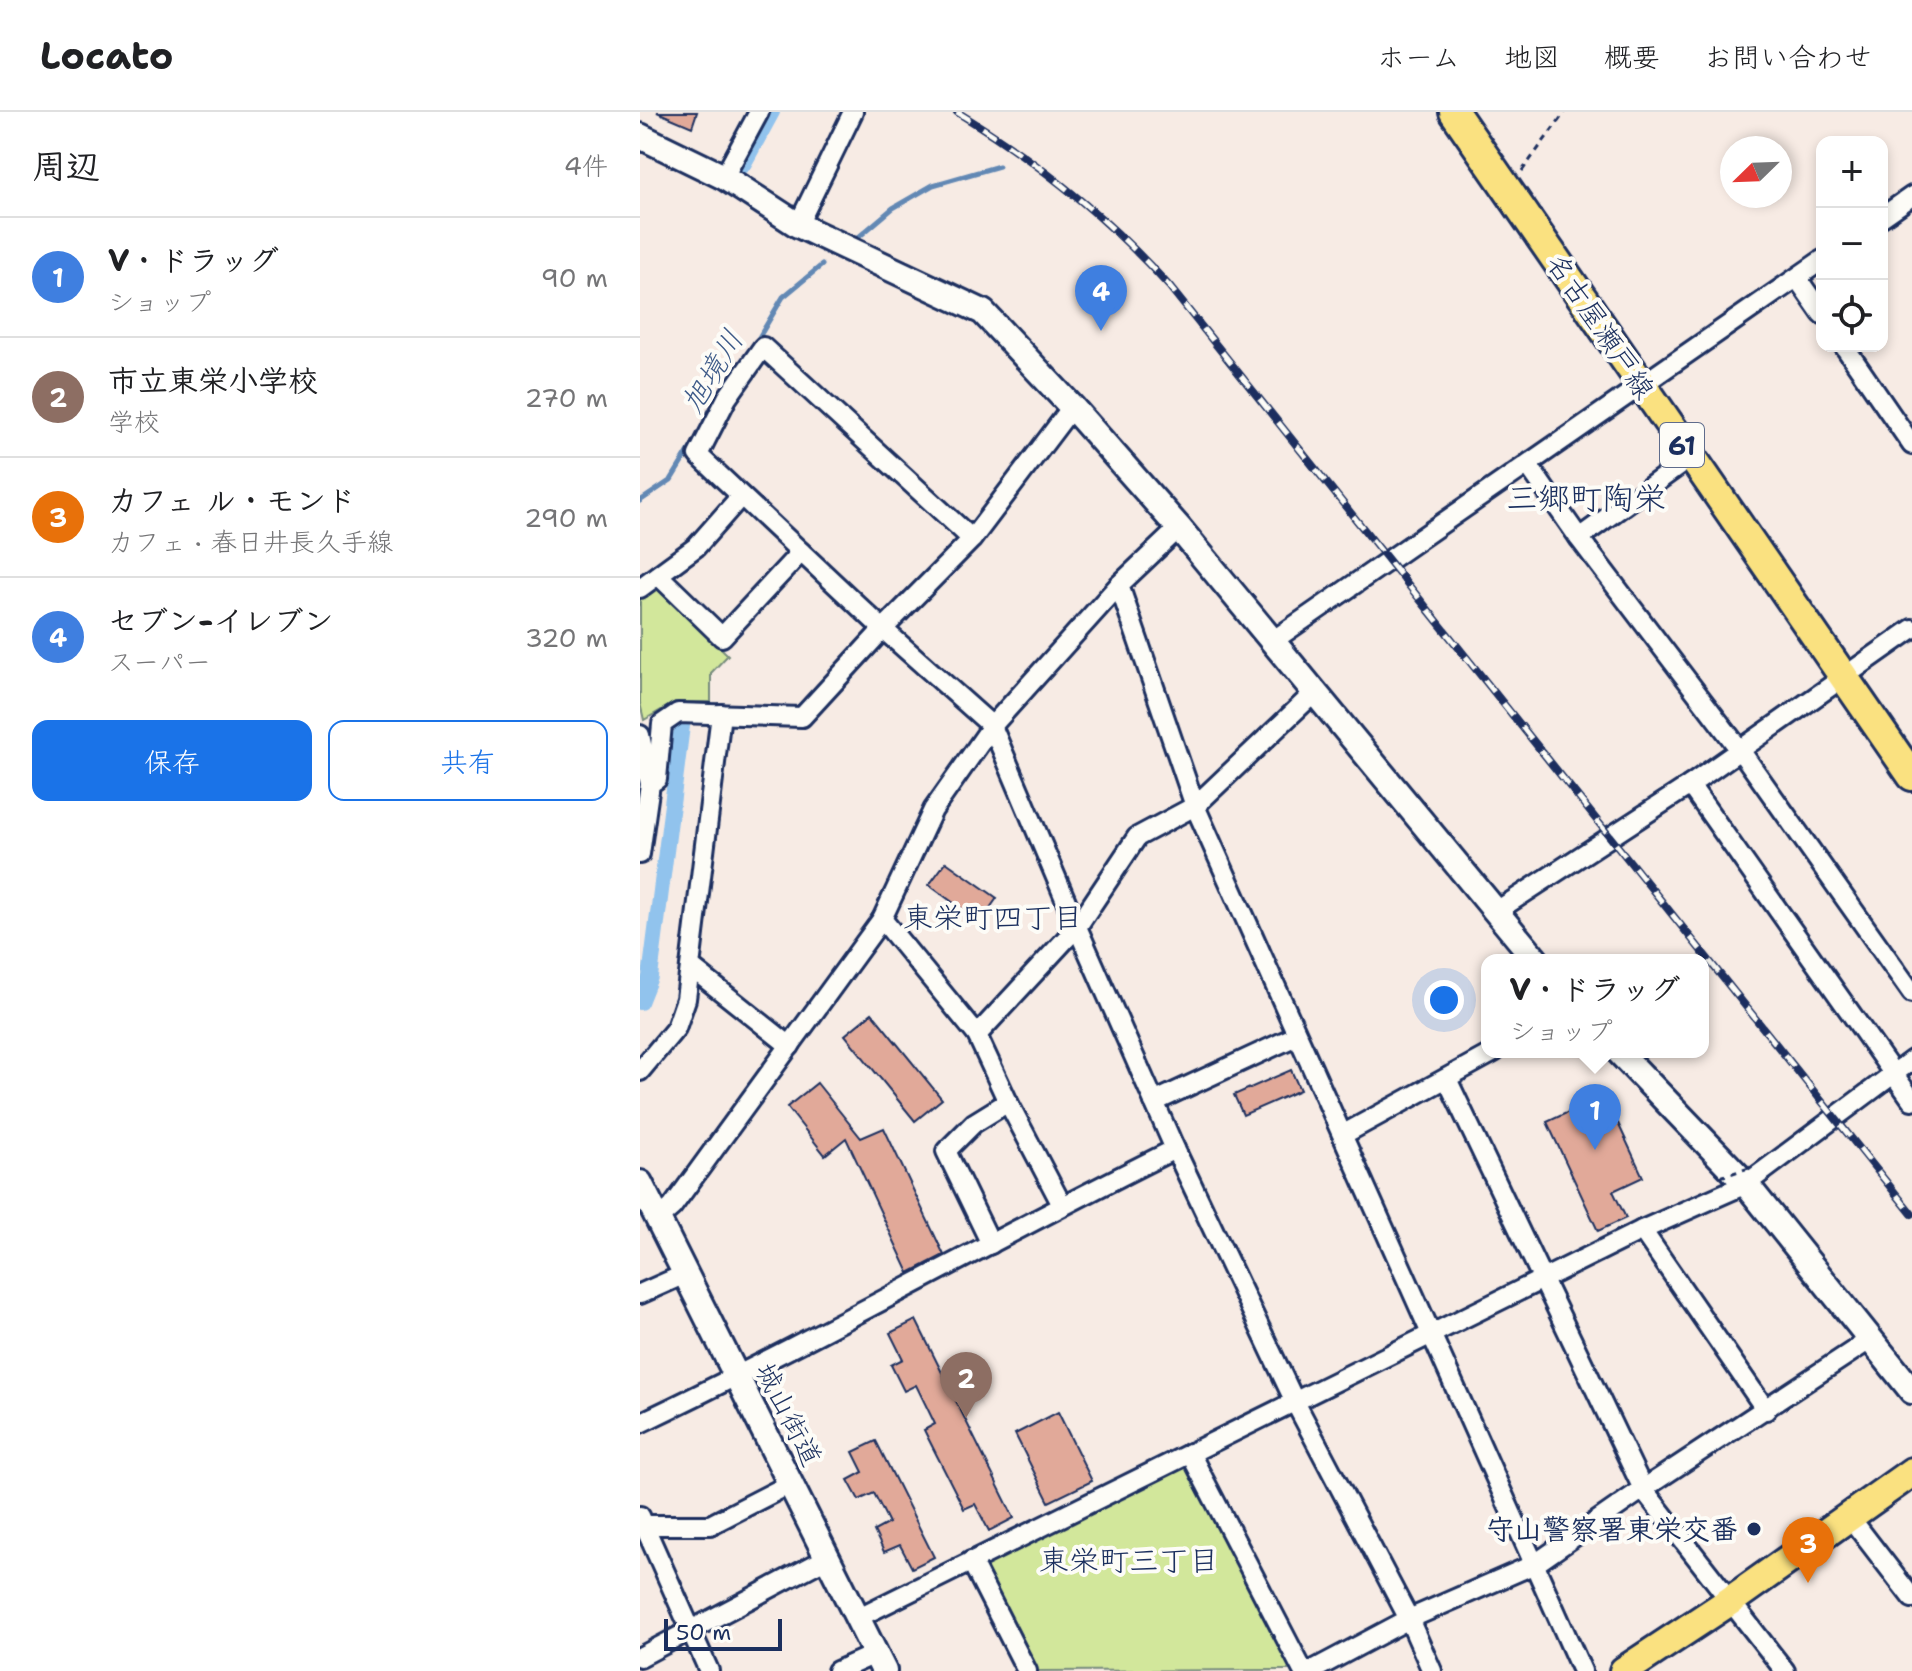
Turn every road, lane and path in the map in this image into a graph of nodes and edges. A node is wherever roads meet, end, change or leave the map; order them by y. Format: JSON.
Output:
{"nodes":[{"id":1,"x":759,"y":112,"type":"edge"},
{"id":2,"x":853,"y":112,"type":"edge"},
{"id":3,"x":1454,"y":112,"type":"edge"},
{"id":4,"x":1565,"y":112,"type":"edge"},
{"id":5,"x":640,"y":136,"type":"edge"},
{"id":6,"x":724,"y":177,"type":"junction"},
{"id":7,"x":1508,"y":191,"type":"junction"},
{"id":8,"x":1912,"y":196,"type":"edge"},
{"id":9,"x":1888,"y":213,"type":"edge"},
{"id":10,"x":798,"y":225,"type":"junction"},
{"id":11,"x":1816,"y":264,"type":"edge"},
{"id":12,"x":1797,"y":278,"type":"junction"},
{"id":13,"x":1816,"y":305,"type":"edge"},
{"id":14,"x":1848,"y":352,"type":"edge"},
{"id":15,"x":1641,"y":385,"type":"junction"},
{"id":16,"x":1072,"y":407,"type":"junction"},
{"id":17,"x":1912,"y":445,"type":"edge"},
{"id":18,"x":1691,"y":457,"type":"junction"},
{"id":19,"x":1528,"y":465,"type":"junction"},
{"id":20,"x":741,"y":496,"type":"junction"},
{"id":21,"x":1179,"y":528,"type":"junction"},
{"id":22,"x":1579,"y":538,"type":"junction"},
{"id":23,"x":972,"y":539,"type":"junction"},
{"id":24,"x":801,"y":552,"type":"junction"},
{"id":25,"x":658,"y":575,"type":"junction"},
{"id":26,"x":1119,"y":585,"type":"junction"},
{"id":27,"x":640,"y":588,"type":"edge"},
{"id":28,"x":883,"y":629,"type":"junction"},
{"id":29,"x":1909,"y":637,"type":"edge"},
{"id":30,"x":1271,"y":642,"type":"junction"},
{"id":31,"x":1843,"y":677,"type":"junction"},
{"id":32,"x":1315,"y":692,"type":"junction"},
{"id":33,"x":721,"y":714,"type":"junction"},
{"id":34,"x":992,"y":726,"type":"junction"},
{"id":35,"x":640,"y":735,"type":"edge"},
{"id":36,"x":1740,"y":750,"type":"junction"},
{"id":37,"x":1912,"y":776,"type":"edge"},
{"id":38,"x":650,"y":784,"type":"junction"},
{"id":39,"x":1690,"y":785,"type":"junction"},
{"id":40,"x":1195,"y":806,"type":"junction"},
{"id":41,"x":640,"y":854,"type":"edge"},
{"id":42,"x":1495,"y":912,"type":"junction"},
{"id":43,"x":882,"y":919,"type":"junction"},
{"id":44,"x":1077,"y":927,"type":"junction"},
{"id":45,"x":1531,"y":954,"type":"edge"},
{"id":46,"x":692,"y":968,"type":"junction"},
{"id":47,"x":1912,"y":993,"type":"edge"},
{"id":48,"x":977,"y":1035,"type":"junction"},
{"id":49,"x":1296,"y":1036,"type":"junction"},
{"id":50,"x":790,"y":1046,"type":"junction"},
{"id":51,"x":1484,"y":1058,"type":"edge"},
{"id":52,"x":1625,"y":1058,"type":"edge"},
{"id":53,"x":1912,"y":1060,"type":"edge"},
{"id":54,"x":640,"y":1071,"type":"edge"},
{"id":55,"x":1894,"y":1075,"type":"junction"},
{"id":56,"x":1447,"y":1079,"type":"junction"},
{"id":57,"x":1912,"y":1100,"type":"edge"},
{"id":58,"x":1008,"y":1102,"type":"junction"},
{"id":59,"x":1154,"y":1102,"type":"junction"},
{"id":60,"x":1344,"y":1134,"type":"junction"},
{"id":61,"x":1175,"y":1149,"type":"junction"},
{"id":62,"x":1748,"y":1176,"type":"junction"},
{"id":63,"x":1720,"y":1177,"type":"dead end"},
{"id":64,"x":640,"y":1183,"type":"edge"},
{"id":65,"x":1062,"y":1205,"type":"junction"},
{"id":66,"x":658,"y":1219,"type":"junction"},
{"id":67,"x":1642,"y":1230,"type":"junction"},
{"id":68,"x":991,"y":1244,"type":"junction"},
{"id":69,"x":685,"y":1274,"type":"junction"},
{"id":70,"x":1544,"y":1278,"type":"junction"},
{"id":71,"x":640,"y":1294,"type":"edge"},
{"id":72,"x":1431,"y":1334,"type":"junction"},
{"id":73,"x":1871,"y":1339,"type":"junction"},
{"id":74,"x":737,"y":1377,"type":"junction"},
{"id":75,"x":1912,"y":1391,"type":"edge"},
{"id":76,"x":1295,"y":1402,"type":"junction"},
{"id":77,"x":1766,"y":1410,"type":"junction"},
{"id":78,"x":640,"y":1423,"type":"edge"},
{"id":79,"x":1190,"y":1453,"type":"junction"},
{"id":80,"x":1912,"y":1472,"type":"edge"},
{"id":81,"x":790,"y":1484,"type":"junction"},
{"id":82,"x":1643,"y":1489,"type":"junction"},
{"id":83,"x":1849,"y":1516,"type":"junction"},
{"id":84,"x":641,"y":1522,"type":"edge"},
{"id":85,"x":827,"y":1558,"type":"junction"},
{"id":86,"x":971,"y":1561,"type":"junction"},
{"id":87,"x":1535,"y":1564,"type":"junction"},
{"id":88,"x":1912,"y":1598,"type":"edge"},
{"id":89,"x":1730,"y":1601,"type":"junction"},
{"id":90,"x":857,"y":1618,"type":"junction"},
{"id":91,"x":1409,"y":1619,"type":"junction"},
{"id":92,"x":692,"y":1632,"type":"junction"},
{"id":93,"x":640,"y":1657,"type":"edge"},
{"id":94,"x":880,"y":1662,"type":"edge"},
{"id":95,"x":709,"y":1671,"type":"edge"},
{"id":96,"x":837,"y":1671,"type":"edge"},
{"id":97,"x":1027,"y":1671,"type":"edge"},
{"id":98,"x":1303,"y":1671,"type":"edge"},
{"id":99,"x":1311,"y":1671,"type":"edge"},
{"id":100,"x":1432,"y":1671,"type":"edge"},
{"id":101,"x":1582,"y":1671,"type":"edge"},
{"id":102,"x":1624,"y":1671,"type":"edge"},
{"id":103,"x":1785,"y":1671,"type":"edge"}],
"edges":[{"from":1,"to":6,"type":"street"},
{"from":2,"to":10,"type":"street"},
{"from":3,"to":7,"type":"main road","name":"名古屋瀬戸線","number":"61"},
{"from":4,"to":7,"type":"path"},
{"from":5,"to":6,"type":"street"},
{"from":6,"to":10,"type":"street"},
{"from":7,"to":15,"type":"main road","name":"名古屋瀬戸線","number":"61"},
{"from":8,"to":9,"type":"street"},
{"from":10,"to":16,"type":"street"},
{"from":11,"to":12,"type":"street"},
{"from":12,"to":13,"type":"street"},
{"from":12,"to":15,"type":"street"},
{"from":14,"to":17,"type":"street"},
{"from":15,"to":18,"type":"main road","name":"名古屋瀬戸線","number":"61"},
{"from":15,"to":19,"type":"street"},
{"from":16,"to":21,"type":"street"},
{"from":16,"to":23,"type":"street"},
{"from":18,"to":22,"type":"street"},
{"from":18,"to":31,"type":"main road","name":"名古屋瀬戸線","number":"61"},
{"from":19,"to":22,"type":"street"},
{"from":19,"to":30,"type":"street"},
{"from":20,"to":23,"type":"street"},
{"from":20,"to":24,"type":"street"},
{"from":20,"to":25,"type":"street"},
{"from":21,"to":26,"type":"street"},
{"from":21,"to":30,"type":"street"},
{"from":22,"to":36,"type":"street"},
{"from":23,"to":28,"type":"street"},
{"from":24,"to":25,"type":"street"},
{"from":24,"to":28,"type":"street"},
{"from":25,"to":27,"type":"street"},
{"from":26,"to":34,"type":"street"},
{"from":26,"to":40,"type":"street"},
{"from":28,"to":33,"type":"street"},
{"from":28,"to":34,"type":"street"},
{"from":29,"to":31,"type":"street"},
{"from":30,"to":32,"type":"street"},
{"from":31,"to":36,"type":"street"},
{"from":31,"to":37,"type":"main road","name":"名古屋瀬戸線","number":"61"},
{"from":32,"to":40,"type":"street"},
{"from":32,"to":42,"type":"street"},
{"from":33,"to":38,"type":"street"},
{"from":33,"to":46,"type":"street"},
{"from":34,"to":43,"type":"street"},
{"from":34,"to":44,"type":"street"},
{"from":35,"to":38,"type":"street"},
{"from":36,"to":39,"type":"street"},
{"from":36,"to":47,"type":"street"},
{"from":38,"to":41,"type":"street"},
{"from":39,"to":42,"type":"street"},
{"from":39,"to":55,"type":"street"},
{"from":40,"to":44,"type":"street"},
{"from":40,"to":49,"type":"street"},
{"from":42,"to":45,"type":"street"},
{"from":43,"to":48,"type":"street"},
{"from":43,"to":50,"type":"street"},
{"from":44,"to":48,"type":"street"},
{"from":44,"to":59,"type":"street"},
{"from":46,"to":50,"type":"street"},
{"from":46,"to":54,"type":"street"},
{"from":48,"to":58,"type":"street"},
{"from":49,"to":59,"type":"street"},
{"from":49,"to":60,"type":"street"},
{"from":50,"to":66,"type":"street"},
{"from":51,"to":56,"type":"street"},
{"from":52,"to":62,"type":"street"},
{"from":53,"to":55,"type":"street"},
{"from":55,"to":57,"type":"street"},
{"from":55,"to":62,"type":"street"},
{"from":56,"to":60,"type":"street"},
{"from":56,"to":70,"type":"street"},
{"from":58,"to":65,"type":"street"},
{"from":58,"to":68,"type":"street"},
{"from":59,"to":61,"type":"street"},
{"from":60,"to":72,"type":"street"},
{"from":61,"to":65,"type":"street"},
{"from":61,"to":76,"type":"street"},
{"from":62,"to":63,"type":"path","bridge":true},
{"from":62,"to":67,"type":"street"},
{"from":62,"to":73,"type":"street"},
{"from":64,"to":66,"type":"street","name":"城山街道"},
{"from":65,"to":68,"type":"street"},
{"from":66,"to":69,"type":"street","name":"城山街道"},
{"from":67,"to":70,"type":"street"},
{"from":67,"to":77,"type":"street"},
{"from":68,"to":74,"type":"street"},
{"from":69,"to":71,"type":"street"},
{"from":69,"to":74,"type":"street","name":"城山街道"},
{"from":70,"to":72,"type":"street"},
{"from":70,"to":82,"type":"street"},
{"from":72,"to":76,"type":"street"},
{"from":72,"to":87,"type":"street"},
{"from":73,"to":75,"type":"street"},
{"from":73,"to":77,"type":"street"},
{"from":74,"to":78,"type":"street"},
{"from":74,"to":81,"type":"street","name":"城山街道"},
{"from":76,"to":79,"type":"street"},
{"from":76,"to":91,"type":"street"},
{"from":77,"to":82,"type":"street"},
{"from":79,"to":86,"type":"street"},
{"from":79,"to":98,"type":"street"},
{"from":80,"to":83,"type":"main road"},
{"from":81,"to":84,"type":"street"},
{"from":81,"to":85,"type":"street","name":"城山街道"},
{"from":82,"to":87,"type":"street"},
{"from":82,"to":89,"type":"street"},
{"from":83,"to":88,"type":"street"},
{"from":83,"to":89,"type":"main road"},
{"from":84,"to":92,"type":"street"},
{"from":85,"to":90,"type":"street","name":"城山街道"},
{"from":85,"to":92,"type":"street"},
{"from":86,"to":90,"type":"street"},
{"from":86,"to":97,"type":"street"},
{"from":87,"to":91,"type":"street"},
{"from":87,"to":101,"type":"street"},
{"from":89,"to":102,"type":"main road"},
{"from":89,"to":103,"type":"street"},
{"from":90,"to":94,"type":"street","name":"城山街道"},
{"from":91,"to":99,"type":"street"},
{"from":91,"to":100,"type":"street"},
{"from":92,"to":93,"type":"street"},
{"from":92,"to":95,"type":"street"},
{"from":94,"to":96,"type":"street"}]}
